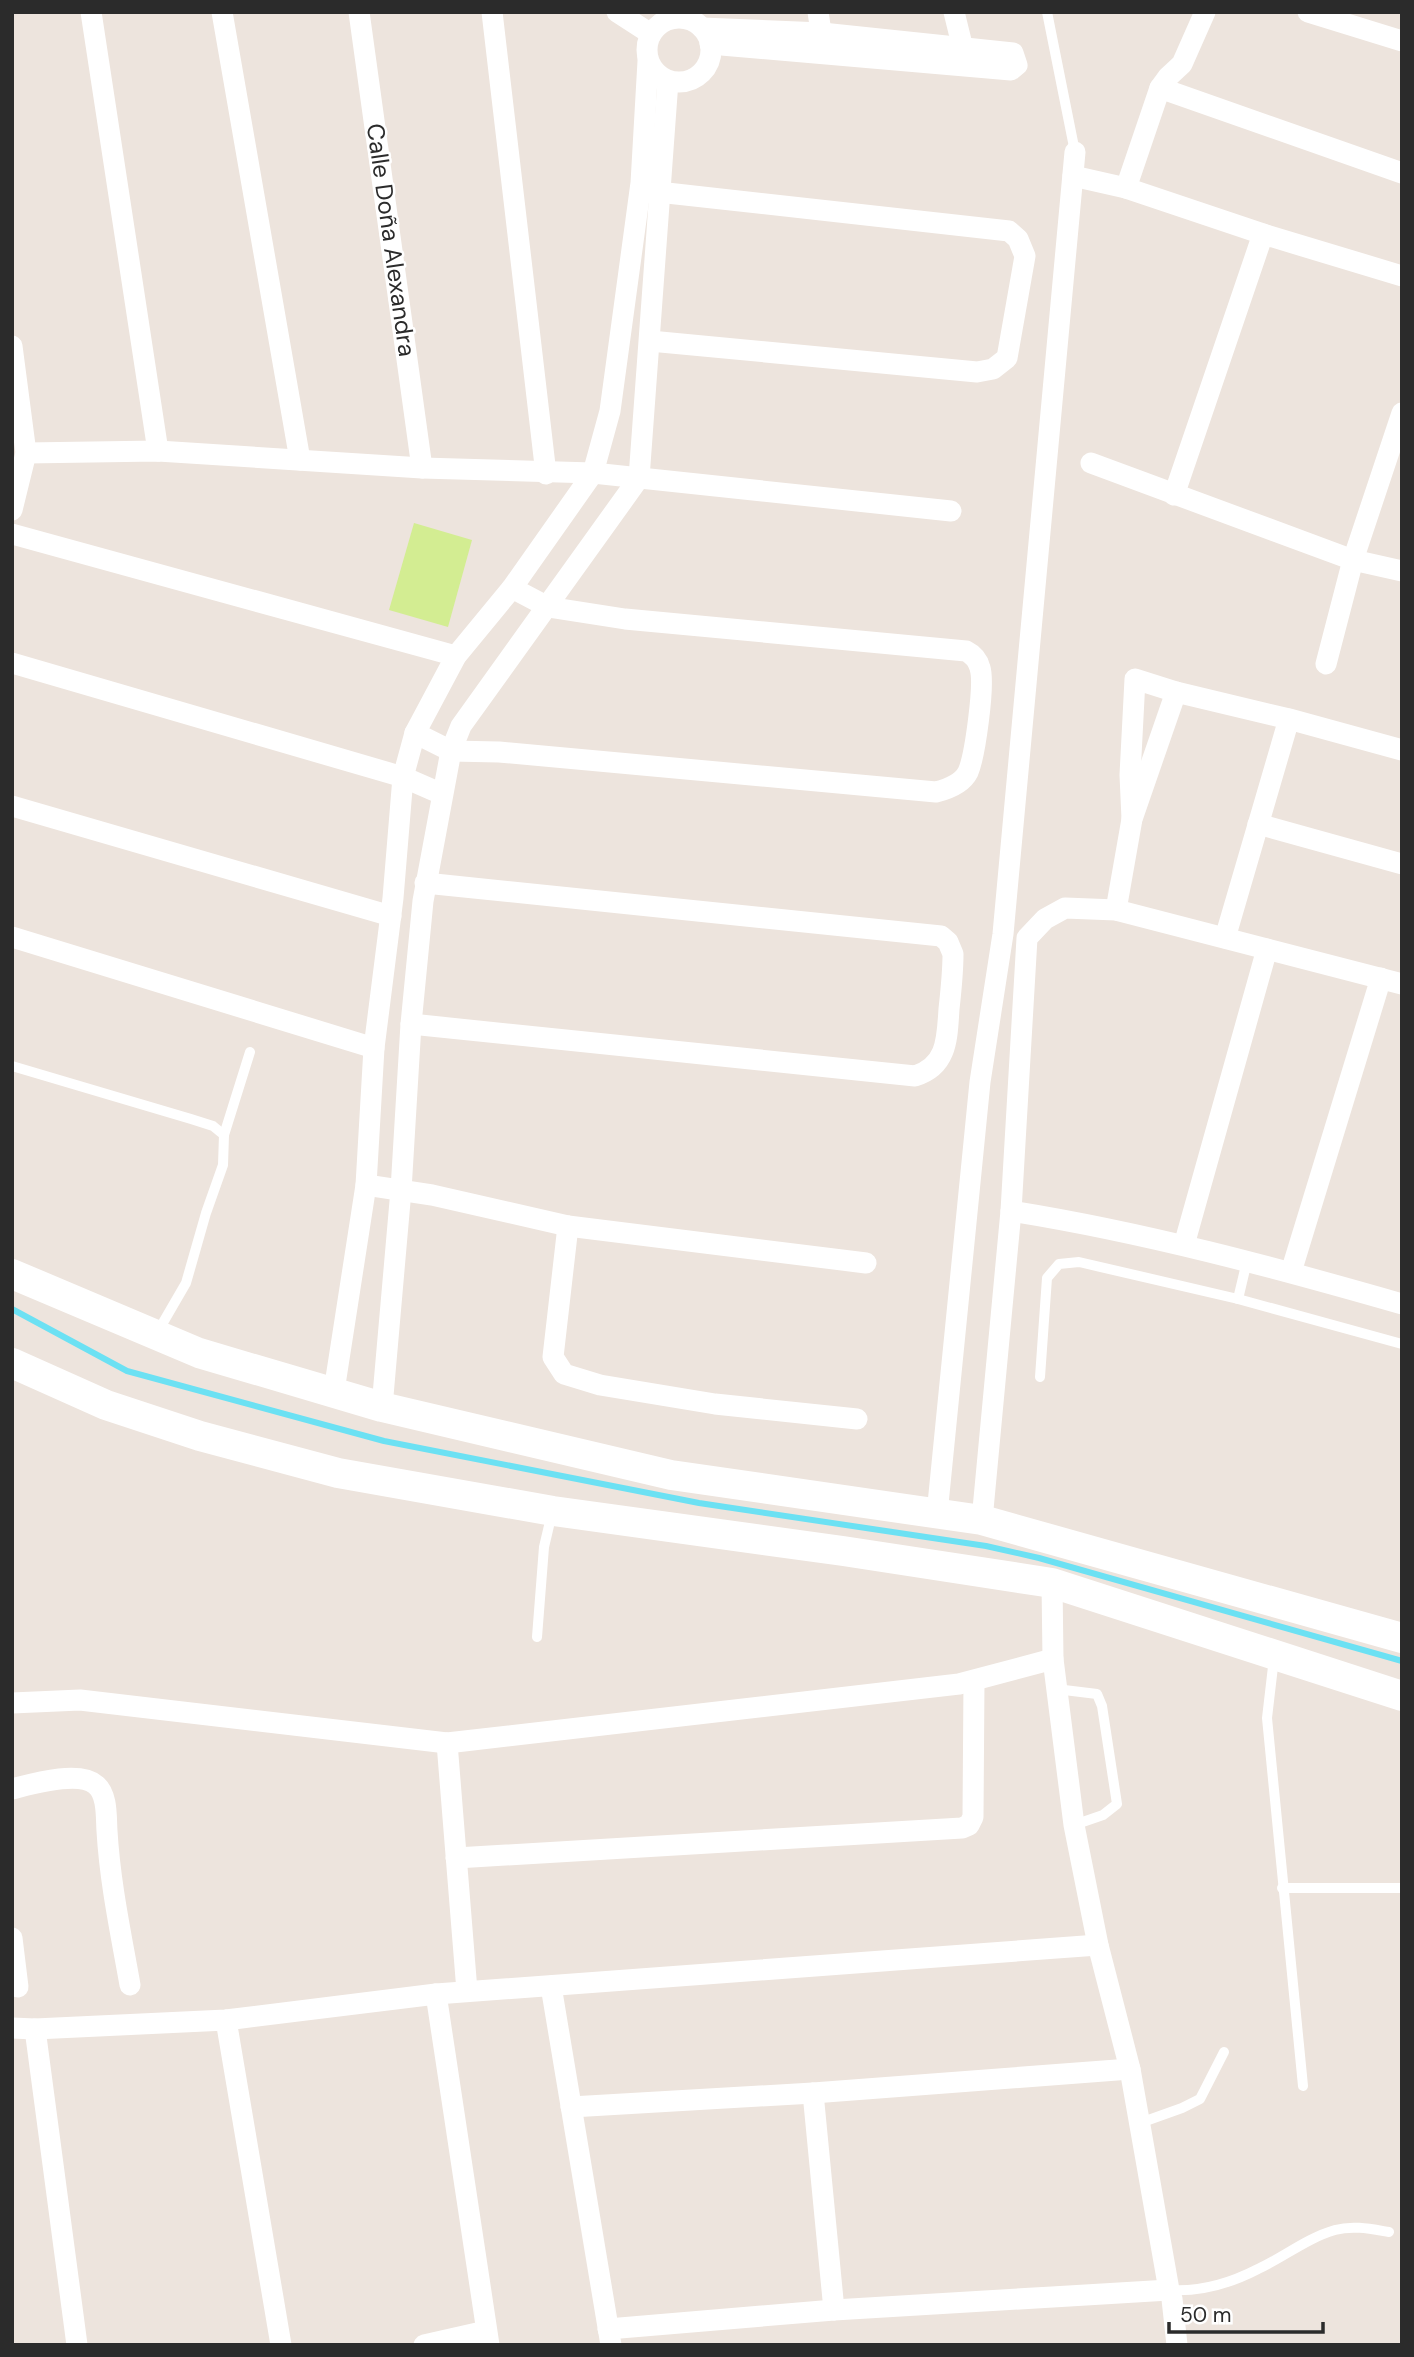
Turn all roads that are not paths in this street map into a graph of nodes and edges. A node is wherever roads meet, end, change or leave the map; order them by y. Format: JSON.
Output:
{"nodes":[{"id":1,"x":91,"y":12,"type":"edge"},
{"id":2,"x":222,"y":12,"type":"edge"},
{"id":3,"x":359,"y":12,"type":"edge"},
{"id":4,"x":492,"y":12,"type":"edge"},
{"id":5,"x":617,"y":12,"type":"edge"},
{"id":6,"x":818,"y":12,"type":"edge"},
{"id":7,"x":954,"y":12,"type":"edge"},
{"id":8,"x":1047,"y":12,"type":"edge"},
{"id":9,"x":1205,"y":12,"type":"edge"},
{"id":10,"x":1308,"y":12,"type":"edge"},
{"id":11,"x":687,"y":22,"type":"edge"},
{"id":12,"x":785,"y":32,"type":"edge"},
{"id":13,"x":650,"y":34,"type":"junction"},
{"id":14,"x":1402,"y":41,"type":"edge"},
{"id":15,"x":823,"y":44,"type":"junction"},
{"id":16,"x":648,"y":61,"type":"junction"},
{"id":17,"x":668,"y":81,"type":"junction"},
{"id":18,"x":1160,"y":88,"type":"junction"},
{"id":19,"x":1075,"y":152,"type":"joint"},
{"id":20,"x":1402,"y":173,"type":"edge"},
{"id":21,"x":1073,"y":176,"type":"junction"},
{"id":22,"x":1126,"y":188,"type":"junction"},
{"id":23,"x":658,"y":192,"type":"junction"},
{"id":24,"x":1263,"y":234,"type":"junction"},
{"id":25,"x":1402,"y":276,"type":"edge"},
{"id":26,"x":650,"y":341,"type":"junction"},
{"id":27,"x":12,"y":346,"type":"edge"},
{"id":28,"x":1402,"y":413,"type":"edge"},
{"id":29,"x":158,"y":451,"type":"junction"},
{"id":30,"x":26,"y":453,"type":"junction"},
{"id":31,"x":300,"y":460,"type":"junction"},
{"id":32,"x":1091,"y":463,"type":"dead end"},
{"id":33,"x":422,"y":468,"type":"junction"},
{"id":34,"x":593,"y":473,"type":"junction"},
{"id":35,"x":545,"y":474,"type":"junction"},
{"id":36,"x":639,"y":478,"type":"junction"},
{"id":37,"x":1174,"y":495,"type":"junction"},
{"id":38,"x":12,"y":510,"type":"edge"},
{"id":39,"x":951,"y":511,"type":"dead end"},
{"id":40,"x":12,"y":534,"type":"edge"},
{"id":41,"x":1353,"y":559,"type":"junction"},
{"id":42,"x":1402,"y":571,"type":"edge"},
{"id":43,"x":512,"y":588,"type":"junction"},
{"id":44,"x":548,"y":607,"type":"junction"},
{"id":45,"x":456,"y":656,"type":"junction"},
{"id":46,"x":12,"y":663,"type":"edge"},
{"id":47,"x":1326,"y":664,"type":"dead end"},
{"id":48,"x":1176,"y":692,"type":"junction"},
{"id":49,"x":1289,"y":719,"type":"junction"},
{"id":50,"x":415,"y":733,"type":"junction"},
{"id":51,"x":1402,"y":750,"type":"edge"},
{"id":52,"x":451,"y":751,"type":"junction"},
{"id":53,"x":403,"y":777,"type":"junction"},
{"id":54,"x":442,"y":794,"type":"junction"},
{"id":55,"x":12,"y":806,"type":"edge"},
{"id":56,"x":1132,"y":819,"type":"junction"},
{"id":57,"x":1258,"y":824,"type":"junction"},
{"id":58,"x":1402,"y":864,"type":"edge"},
{"id":59,"x":424,"y":892,"type":"junction"},
{"id":60,"x":392,"y":907,"type":"junction"},
{"id":61,"x":1116,"y":910,"type":"junction"},
{"id":62,"x":12,"y":937,"type":"edge"},
{"id":63,"x":1224,"y":938,"type":"junction"},
{"id":64,"x":1267,"y":949,"type":"junction"},
{"id":65,"x":1381,"y":978,"type":"junction"},
{"id":66,"x":1402,"y":984,"type":"edge"},
{"id":67,"x":411,"y":1024,"type":"junction"},
{"id":68,"x":374,"y":1048,"type":"junction"},
{"id":69,"x":250,"y":1052,"type":"dead end"},
{"id":70,"x":12,"y":1066,"type":"edge"},
{"id":71,"x":224,"y":1135,"type":"junction"},
{"id":72,"x":366,"y":1185,"type":"junction"},
{"id":73,"x":401,"y":1190,"type":"junction"},
{"id":74,"x":1011,"y":1211,"type":"junction"},
{"id":75,"x":568,"y":1226,"type":"junction"},
{"id":76,"x":1184,"y":1245,"type":"junction"},
{"id":77,"x":1247,"y":1261,"type":"junction"},
{"id":78,"x":866,"y":1263,"type":"dead end"},
{"id":79,"x":1291,"y":1272,"type":"junction"},
{"id":80,"x":12,"y":1274,"type":"edge"},
{"id":81,"x":1238,"y":1299,"type":"junction"},
{"id":82,"x":1402,"y":1304,"type":"edge"},
{"id":83,"x":156,"y":1335,"type":"junction"},
{"id":84,"x":1402,"y":1344,"type":"edge"},
{"id":85,"x":12,"y":1363,"type":"edge"},
{"id":86,"x":1040,"y":1377,"type":"dead end"},
{"id":87,"x":334,"y":1391,"type":"junction"},
{"id":88,"x":382,"y":1407,"type":"junction"},
{"id":89,"x":857,"y":1419,"type":"dead end"},
{"id":90,"x":553,"y":1511,"type":"junction"},
{"id":91,"x":937,"y":1514,"type":"junction"},
{"id":92,"x":982,"y":1520,"type":"junction"},
{"id":93,"x":1052,"y":1583,"type":"junction"},
{"id":94,"x":537,"y":1637,"type":"dead end"},
{"id":95,"x":1402,"y":1638,"type":"edge"},
{"id":96,"x":1275,"y":1655,"type":"junction"},
{"id":97,"x":1053,"y":1659,"type":"junction"},
{"id":98,"x":974,"y":1681,"type":"junction"},
{"id":99,"x":1056,"y":1689,"type":"junction"},
{"id":100,"x":1402,"y":1696,"type":"edge"},
{"id":101,"x":12,"y":1703,"type":"edge"},
{"id":102,"x":447,"y":1742,"type":"junction"},
{"id":103,"x":12,"y":1789,"type":"edge"},
{"id":104,"x":1074,"y":1825,"type":"junction"},
{"id":105,"x":456,"y":1858,"type":"junction"},
{"id":106,"x":1282,"y":1888,"type":"junction"},
{"id":107,"x":1402,"y":1888,"type":"edge"},
{"id":108,"x":12,"y":1938,"type":"edge"},
{"id":109,"x":1098,"y":1945,"type":"junction"},
{"id":110,"x":130,"y":1985,"type":"dead end"},
{"id":111,"x":551,"y":1986,"type":"junction"},
{"id":112,"x":18,"y":1987,"type":"dead end"},
{"id":113,"x":467,"y":1991,"type":"junction"},
{"id":114,"x":436,"y":1994,"type":"junction"},
{"id":115,"x":226,"y":2020,"type":"junction"},
{"id":116,"x":12,"y":2028,"type":"edge"},
{"id":117,"x":35,"y":2029,"type":"junction"},
{"id":118,"x":1224,"y":2052,"type":"dead end"},
{"id":119,"x":1130,"y":2069,"type":"junction"},
{"id":120,"x":1303,"y":2086,"type":"dead end"},
{"id":121,"x":813,"y":2093,"type":"junction"},
{"id":122,"x":571,"y":2107,"type":"junction"},
{"id":123,"x":1140,"y":2123,"type":"junction"},
{"id":124,"x":1389,"y":2232,"type":"dead end"},
{"id":125,"x":1169,"y":2290,"type":"junction"},
{"id":126,"x":834,"y":2310,"type":"junction"},
{"id":127,"x":610,"y":2337,"type":"edge"},
{"id":128,"x":487,"y":2338,"type":"edge"},
{"id":129,"x":77,"y":2345,"type":"edge"},
{"id":130,"x":281,"y":2345,"type":"edge"},
{"id":131,"x":424,"y":2345,"type":"edge"},
{"id":132,"x":1177,"y":2345,"type":"edge"}],
"edges":[{"from":1,"to":29,"type":"street"},
{"from":2,"to":31,"type":"street"},
{"from":3,"to":33,"type":"street","name":"Calle Doña Alexandra"},
{"from":4,"to":35,"type":"street"},
{"from":5,"to":13,"type":"street"},
{"from":6,"to":15,"type":"street"},
{"from":7,"to":15,"type":"street"},
{"from":8,"to":19,"type":"lane"},
{"from":9,"to":18,"type":"street"},
{"from":10,"to":14,"type":"street"},
{"from":11,"to":12,"type":"street"},
{"from":11,"to":13,"type":"street"},
{"from":11,"to":17,"type":"street"},
{"from":12,"to":15,"type":"street"},
{"from":13,"to":16,"type":"street"},
{"from":16,"to":17,"type":"street"},
{"from":16,"to":34,"type":"street"},
{"from":17,"to":23,"type":"street"},
{"from":18,"to":20,"type":"street"},
{"from":18,"to":22,"type":"street"},
{"from":19,"to":21,"type":"street"},
{"from":21,"to":22,"type":"street"},
{"from":21,"to":91,"type":"street"},
{"from":22,"to":24,"type":"street"},
{"from":23,"to":26,"type":"street"},
{"from":23,"to":26,"type":"street"},
{"from":24,"to":25,"type":"street"},
{"from":24,"to":37,"type":"street"},
{"from":26,"to":36,"type":"street"},
{"from":27,"to":30,"type":"street"},
{"from":28,"to":41,"type":"street"},
{"from":29,"to":30,"type":"street"},
{"from":29,"to":31,"type":"street"},
{"from":30,"to":38,"type":"street"},
{"from":31,"to":33,"type":"street"},
{"from":32,"to":37,"type":"street"},
{"from":33,"to":35,"type":"street"},
{"from":34,"to":35,"type":"street"},
{"from":34,"to":36,"type":"street"},
{"from":34,"to":43,"type":"street"},
{"from":36,"to":39,"type":"street"},
{"from":36,"to":44,"type":"street"},
{"from":37,"to":41,"type":"street"},
{"from":40,"to":45,"type":"street"},
{"from":41,"to":42,"type":"street"},
{"from":41,"to":47,"type":"street"},
{"from":43,"to":44,"type":"street"},
{"from":43,"to":45,"type":"street"},
{"from":44,"to":52,"type":"street"},
{"from":44,"to":52,"type":"street"},
{"from":45,"to":50,"type":"street"},
{"from":46,"to":53,"type":"street"},
{"from":48,"to":49,"type":"street"},
{"from":48,"to":56,"type":"street"},
{"from":48,"to":56,"type":"street"},
{"from":49,"to":51,"type":"street"},
{"from":49,"to":57,"type":"street"},
{"from":50,"to":52,"type":"street"},
{"from":50,"to":53,"type":"street"},
{"from":52,"to":54,"type":"street"},
{"from":53,"to":54,"type":"street"},
{"from":53,"to":60,"type":"street"},
{"from":54,"to":59,"type":"street"},
{"from":55,"to":60,"type":"street"},
{"from":56,"to":61,"type":"street"},
{"from":57,"to":58,"type":"street"},
{"from":57,"to":63,"type":"street"},
{"from":59,"to":60,"type":"street"},
{"from":59,"to":67,"type":"street"},
{"from":59,"to":67,"type":"street"},
{"from":60,"to":68,"type":"street"},
{"from":61,"to":63,"type":"street"},
{"from":61,"to":74,"type":"street"},
{"from":62,"to":68,"type":"street"},
{"from":63,"to":64,"type":"street"},
{"from":64,"to":65,"type":"street"},
{"from":64,"to":76,"type":"street"},
{"from":65,"to":66,"type":"street"},
{"from":65,"to":79,"type":"street"},
{"from":67,"to":73,"type":"street"},
{"from":68,"to":72,"type":"street"},
{"from":69,"to":71,"type":"lane"},
{"from":70,"to":71,"type":"lane"},
{"from":71,"to":83,"type":"lane"},
{"from":72,"to":73,"type":"street"},
{"from":72,"to":87,"type":"street"},
{"from":73,"to":75,"type":"street"},
{"from":73,"to":88,"type":"street"},
{"from":74,"to":76,"type":"street"},
{"from":74,"to":92,"type":"street"},
{"from":75,"to":78,"type":"street"},
{"from":75,"to":89,"type":"street"},
{"from":76,"to":77,"type":"street"},
{"from":77,"to":79,"type":"street"},
{"from":77,"to":81,"type":"lane"},
{"from":79,"to":82,"type":"street"},
{"from":80,"to":83,"type":"street"},
{"from":81,"to":84,"type":"lane"},
{"from":81,"to":86,"type":"lane"},
{"from":83,"to":87,"type":"street"},
{"from":85,"to":90,"type":"street"},
{"from":87,"to":88,"type":"street"},
{"from":88,"to":91,"type":"street"},
{"from":90,"to":93,"type":"street"},
{"from":90,"to":94,"type":"lane"},
{"from":91,"to":92,"type":"street"},
{"from":92,"to":95,"type":"street"},
{"from":93,"to":96,"type":"street"},
{"from":93,"to":97,"type":"street"},
{"from":96,"to":100,"type":"street"},
{"from":96,"to":106,"type":"lane"},
{"from":97,"to":98,"type":"street"},
{"from":97,"to":99,"type":"street"},
{"from":98,"to":102,"type":"street"},
{"from":98,"to":105,"type":"street"},
{"from":99,"to":104,"type":"street"},
{"from":99,"to":104,"type":"lane"},
{"from":101,"to":102,"type":"street"},
{"from":102,"to":105,"type":"street"},
{"from":103,"to":110,"type":"street"},
{"from":104,"to":109,"type":"street"},
{"from":105,"to":113,"type":"street"},
{"from":106,"to":107,"type":"lane"},
{"from":106,"to":120,"type":"lane"},
{"from":108,"to":112,"type":"street"},
{"from":109,"to":111,"type":"street"},
{"from":109,"to":119,"type":"street"},
{"from":111,"to":113,"type":"street"},
{"from":111,"to":122,"type":"street"},
{"from":113,"to":114,"type":"street"},
{"from":114,"to":115,"type":"street"},
{"from":114,"to":128,"type":"street"},
{"from":115,"to":117,"type":"street"},
{"from":115,"to":130,"type":"street"},
{"from":116,"to":117,"type":"street"},
{"from":117,"to":129,"type":"street"},
{"from":118,"to":123,"type":"lane"},
{"from":119,"to":121,"type":"street"},
{"from":119,"to":123,"type":"street"},
{"from":121,"to":122,"type":"street"},
{"from":121,"to":126,"type":"street"},
{"from":122,"to":127,"type":"street"},
{"from":123,"to":125,"type":"street"},
{"from":124,"to":125,"type":"lane"},
{"from":125,"to":126,"type":"street"},
{"from":125,"to":132,"type":"street"},
{"from":126,"to":127,"type":"street"},
{"from":128,"to":131,"type":"street"}]}
